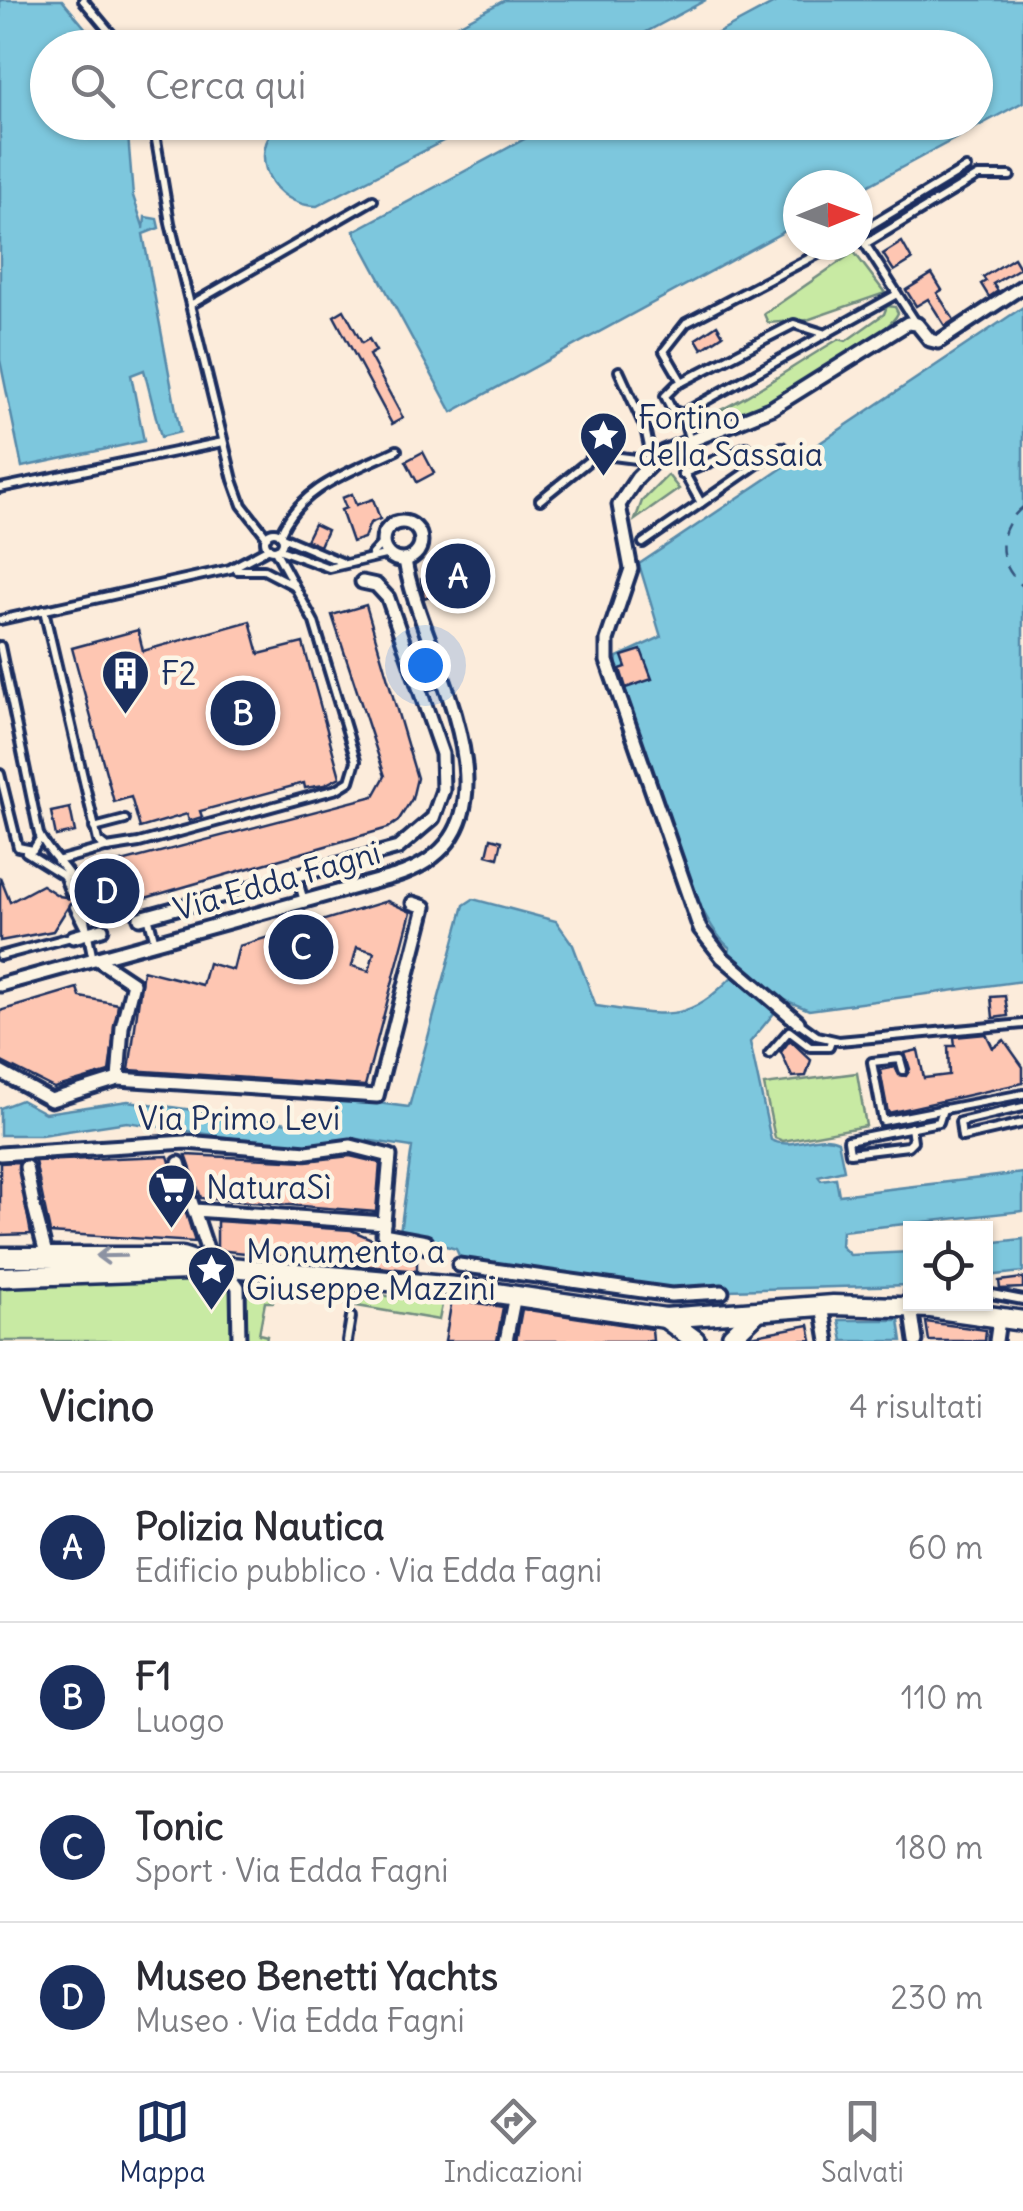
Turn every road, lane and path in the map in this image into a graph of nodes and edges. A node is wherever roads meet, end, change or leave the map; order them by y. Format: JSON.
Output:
{"nodes":[{"id":1,"x":82,"y":0,"type":"edge"},
{"id":2,"x":108,"y":30,"type":"edge"},
{"id":3,"x":157,"y":140,"type":"edge"},
{"id":4,"x":966,"y":168,"type":"dead end"},
{"id":5,"x":1010,"y":176,"type":"dead end"},
{"id":6,"x":373,"y":200,"type":"dead end"},
{"id":7,"x":873,"y":224,"type":"edge"},
{"id":8,"x":873,"y":239,"type":"edge"},
{"id":9,"x":873,"y":256,"type":"edge"},
{"id":10,"x":806,"y":260,"type":"edge"},
{"id":11,"x":1023,"y":286,"type":"edge"},
{"id":12,"x":898,"y":294,"type":"junction"},
{"id":13,"x":192,"y":304,"type":"junction"},
{"id":14,"x":917,"y":324,"type":"junction"},
{"id":15,"x":826,"y":334,"type":"junction"},
{"id":16,"x":619,"y":371,"type":"dead end"},
{"id":17,"x":682,"y":382,"type":"junction"},
{"id":18,"x":682,"y":414,"type":"junction"},
{"id":19,"x":690,"y":438,"type":"junction"},
{"id":20,"x":223,"y":442,"type":"junction"},
{"id":21,"x":746,"y":447,"type":"dead end"},
{"id":22,"x":782,"y":447,"type":"dead end"},
{"id":23,"x":670,"y":448,"type":"junction"},
{"id":24,"x":397,"y":450,"type":"dead end"},
{"id":25,"x":652,"y":461,"type":"junction"},
{"id":26,"x":682,"y":474,"type":"junction"},
{"id":27,"x":0,"y":488,"type":"edge"},
{"id":28,"x":540,"y":500,"type":"dead end"},
{"id":29,"x":701,"y":502,"type":"junction"},
{"id":30,"x":281,"y":536,"type":"junction"},
{"id":31,"x":267,"y":537,"type":"junction"},
{"id":32,"x":643,"y":543,"type":"dead end"},
{"id":33,"x":386,"y":548,"type":"junction"},
{"id":34,"x":274,"y":549,"type":"junction"},
{"id":35,"x":406,"y":560,"type":"junction"},
{"id":36,"x":342,"y":562,"type":"junction"},
{"id":37,"x":230,"y":569,"type":"junction"},
{"id":38,"x":362,"y":582,"type":"dead end"},
{"id":39,"x":291,"y":584,"type":"junction"},
{"id":40,"x":609,"y":598,"type":"dead end"},
{"id":41,"x":622,"y":602,"type":"junction"},
{"id":42,"x":44,"y":610,"type":"junction"},
{"id":43,"x":0,"y":620,"type":"edge"},
{"id":44,"x":0,"y":646,"type":"edge"},
{"id":45,"x":442,"y":680,"type":"junction"},
{"id":46,"x":420,"y":687,"type":"junction"},
{"id":47,"x":0,"y":774,"type":"edge"},
{"id":48,"x":125,"y":820,"type":"dead end"},
{"id":49,"x":94,"y":828,"type":"junction"},
{"id":50,"x":40,"y":834,"type":"junction"},
{"id":51,"x":106,"y":848,"type":"junction"},
{"id":52,"x":24,"y":851,"type":"junction"},
{"id":53,"x":56,"y":861,"type":"junction"},
{"id":54,"x":297,"y":876,"type":"junction"},
{"id":55,"x":304,"y":901,"type":"junction"},
{"id":56,"x":413,"y":903,"type":"dead end"},
{"id":57,"x":78,"y":906,"type":"dead end"},
{"id":58,"x":144,"y":917,"type":"joint"},
{"id":59,"x":102,"y":929,"type":"dead end"},
{"id":60,"x":81,"y":932,"type":"junction"},
{"id":61,"x":155,"y":944,"type":"junction"},
{"id":62,"x":0,"y":956,"type":"edge"},
{"id":63,"x":95,"y":959,"type":"junction"},
{"id":64,"x":0,"y":985,"type":"edge"},
{"id":65,"x":798,"y":1022,"type":"joint"},
{"id":66,"x":1023,"y":1024,"type":"edge"},
{"id":67,"x":831,"y":1041,"type":"junction"},
{"id":68,"x":770,"y":1054,"type":"dead end"},
{"id":69,"x":902,"y":1070,"type":"dead end"},
{"id":70,"x":0,"y":1072,"type":"edge"},
{"id":71,"x":118,"y":1079,"type":"junction"},
{"id":72,"x":1023,"y":1094,"type":"edge"},
{"id":73,"x":1023,"y":1107,"type":"edge"},
{"id":74,"x":943,"y":1109,"type":"junction"},
{"id":75,"x":1023,"y":1123,"type":"edge"},
{"id":76,"x":912,"y":1127,"type":"junction"},
{"id":77,"x":0,"y":1154,"type":"edge"},
{"id":78,"x":179,"y":1154,"type":"junction"},
{"id":79,"x":22,"y":1155,"type":"junction"},
{"id":80,"x":191,"y":1202,"type":"junction"},
{"id":81,"x":384,"y":1224,"type":"junction"},
{"id":82,"x":426,"y":1247,"type":"dead end"},
{"id":83,"x":45,"y":1250,"type":"dead end"},
{"id":84,"x":0,"y":1258,"type":"edge"},
{"id":85,"x":213,"y":1262,"type":"junction"},
{"id":86,"x":459,"y":1265,"type":"dead end"},
{"id":87,"x":0,"y":1277,"type":"edge"},
{"id":88,"x":722,"y":1292,"type":"dead end"},
{"id":89,"x":993,"y":1294,"type":"edge"},
{"id":90,"x":515,"y":1295,"type":"junction"},
{"id":91,"x":903,"y":1299,"type":"edge"},
{"id":92,"x":1023,"y":1300,"type":"edge"},
{"id":93,"x":828,"y":1305,"type":"junction"},
{"id":94,"x":910,"y":1311,"type":"edge"},
{"id":95,"x":974,"y":1311,"type":"edge"},
{"id":96,"x":758,"y":1312,"type":"junction"},
{"id":97,"x":712,"y":1316,"type":"junction"},
{"id":98,"x":351,"y":1318,"type":"dead end"},
{"id":99,"x":665,"y":1318,"type":"junction"},
{"id":100,"x":1023,"y":1320,"type":"edge"},
{"id":101,"x":998,"y":1327,"type":"dead end"},
{"id":102,"x":730,"y":1340,"type":"edge"},
{"id":103,"x":238,"y":1341,"type":"edge"},
{"id":104,"x":347,"y":1341,"type":"edge"},
{"id":105,"x":506,"y":1341,"type":"edge"},
{"id":106,"x":695,"y":1341,"type":"edge"},
{"id":107,"x":828,"y":1341,"type":"edge"},
{"id":108,"x":916,"y":1341,"type":"edge"},
{"id":109,"x":996,"y":1341,"type":"edge"}],
"edges":[{"from":1,"to":2,"type":"lane"},
{"from":3,"to":13,"type":"lane"},
{"from":4,"to":7,"type":"lane"},
{"from":5,"to":8,"type":"lane"},
{"from":6,"to":13,"type":"lane"},
{"from":9,"to":12,"type":"lane"},
{"from":10,"to":17,"type":"lane"},
{"from":11,"to":14,"type":"street"},
{"from":12,"to":14,"type":"lane"},
{"from":12,"to":15,"type":"lane"},
{"from":13,"to":20,"type":"lane"},
{"from":14,"to":19,"type":"street"},
{"from":15,"to":17,"type":"lane"},
{"from":15,"to":18,"type":"lane"},
{"from":16,"to":25,"type":"lane"},
{"from":17,"to":18,"type":"lane"},
{"from":18,"to":19,"type":"lane"},
{"from":19,"to":23,"type":"street"},
{"from":20,"to":27,"type":"lane"},
{"from":20,"to":31,"type":"lane"},
{"from":21,"to":26,"type":"lane"},
{"from":22,"to":29,"type":"lane"},
{"from":23,"to":25,"type":"street"},
{"from":23,"to":26,"type":"lane"},
{"from":24,"to":30,"type":"lane"},
{"from":25,"to":28,"type":"lane"},
{"from":25,"to":41,"type":"street"},
{"from":26,"to":29,"type":"lane"},
{"from":29,"to":32,"type":"lane"},
{"from":30,"to":31,"type":"lane"},
{"from":30,"to":34,"type":"lane"},
{"from":30,"to":36,"type":"lane"},
{"from":31,"to":34,"type":"lane"},
{"from":33,"to":35,"type":"street"},
{"from":33,"to":35,"type":"street","name":"Via Edda Fagni"},
{"from":33,"to":36,"type":"lane"},
{"from":34,"to":36,"type":"lane"},
{"from":34,"to":37,"type":"lane"},
{"from":34,"to":39,"type":"lane"},
{"from":35,"to":45,"type":"street","name":"Via Edda Fagni"},
{"from":37,"to":39,"type":"lane"},
{"from":37,"to":42,"type":"lane"},
{"from":38,"to":46,"type":"street","name":"Via Edda Fagni"},
{"from":39,"to":51,"type":"lane"},
{"from":40,"to":41,"type":"lane"},
{"from":41,"to":65,"type":"street"},
{"from":42,"to":43,"type":"lane"},
{"from":42,"to":49,"type":"lane"},
{"from":44,"to":50,"type":"lane"},
{"from":45,"to":46,"type":"lane"},
{"from":45,"to":55,"type":"street","name":"Via Edda Fagni"},
{"from":46,"to":54,"type":"street","name":"Via Edda Fagni"},
{"from":47,"to":52,"type":"lane"},
{"from":48,"to":49,"type":"lane"},
{"from":49,"to":51,"type":"lane"},
{"from":50,"to":52,"type":"lane"},
{"from":50,"to":53,"type":"lane"},
{"from":51,"to":53,"type":"lane"},
{"from":52,"to":53,"type":"lane"},
{"from":54,"to":55,"type":"lane"},
{"from":54,"to":58,"type":"street","name":"Via Edda Fagni"},
{"from":55,"to":61,"type":"street","name":"Via Edda Fagni"},
{"from":56,"to":71,"type":"street"},
{"from":57,"to":60,"type":"lane"},
{"from":58,"to":61,"type":"lane"},
{"from":59,"to":60,"type":"street"},
{"from":60,"to":62,"type":"lane"},
{"from":60,"to":63,"type":"lane"},
{"from":61,"to":63,"type":"street","name":"Via Edda Fagni"},
{"from":63,"to":64,"type":"street","name":"Via Edda Fagni"},
{"from":63,"to":71,"type":"street"},
{"from":65,"to":67,"type":"lane"},
{"from":66,"to":67,"type":"lane"},
{"from":67,"to":68,"type":"lane"},
{"from":69,"to":74,"type":"lane"},
{"from":70,"to":71,"type":"street"},
{"from":72,"to":74,"type":"lane"},
{"from":73,"to":75,"type":"lane"},
{"from":74,"to":76,"type":"lane"},
{"from":76,"to":76,"type":"lane"},
{"from":77,"to":79,"type":"street","name":"Via Primo Levi"},
{"from":78,"to":79,"type":"street","name":"Via Primo Levi"},
{"from":78,"to":80,"type":"street"},
{"from":78,"to":81,"type":"street","name":"Via Primo Levi"},
{"from":79,"to":83,"type":"street"},
{"from":80,"to":81,"type":"street"},
{"from":80,"to":85,"type":"street"},
{"from":81,"to":82,"type":"street"},
{"from":85,"to":84,"type":"main road","one_way":true},
{"from":85,"to":87,"type":"main road"},
{"from":85,"to":90,"type":"main road"},
{"from":85,"to":103,"type":"street"},
{"from":86,"to":88,"type":"street"},
{"from":89,"to":92,"type":"lane"},
{"from":90,"to":99,"type":"main road"},
{"from":90,"to":105,"type":"street"},
{"from":91,"to":93,"type":"main road"},
{"from":93,"to":96,"type":"main road"},
{"from":93,"to":107,"type":"street"},
{"from":94,"to":108,"type":"street"},
{"from":95,"to":100,"type":"main road"},
{"from":96,"to":97,"type":"main road"},
{"from":96,"to":102,"type":"main road"},
{"from":97,"to":99,"type":"main road"},
{"from":97,"to":102,"type":"main road"},
{"from":97,"to":106,"type":"main road"},
{"from":98,"to":104,"type":"lane"},
{"from":99,"to":106,"type":"main road"},
{"from":101,"to":109,"type":"street"}]}
